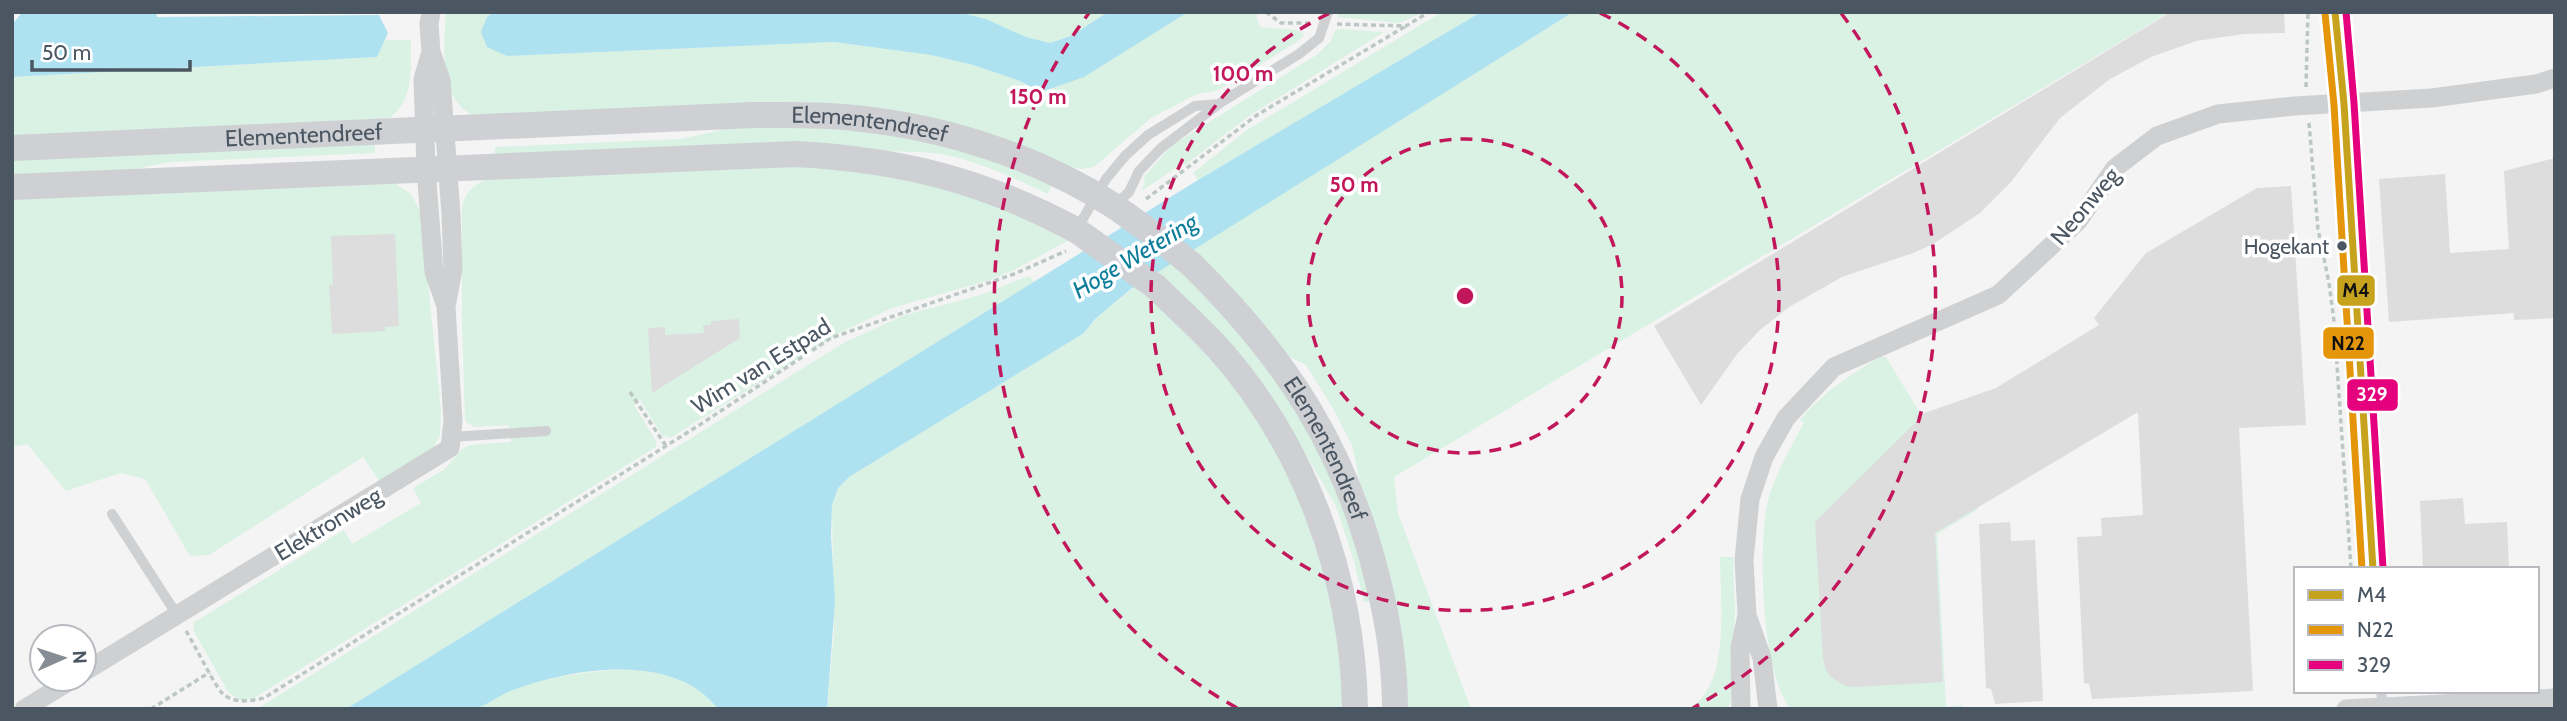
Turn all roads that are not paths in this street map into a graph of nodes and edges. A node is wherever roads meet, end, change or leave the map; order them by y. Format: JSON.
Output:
{"nodes":[{"id":1,"x":431,"y":12,"type":"edge"},
{"id":2,"x":1328,"y":12,"type":"edge"},
{"id":3,"x":2335,"y":12,"type":"edge"},
{"id":4,"x":2555,"y":78,"type":"edge"},
{"id":5,"x":1220,"y":103,"type":"junction"},
{"id":6,"x":2344,"y":104,"type":"junction"},
{"id":7,"x":435,"y":130,"type":"junction"},
{"id":8,"x":12,"y":148,"type":"edge"},
{"id":9,"x":437,"y":168,"type":"junction"},
{"id":10,"x":12,"y":187,"type":"edge"},
{"id":11,"x":1105,"y":201,"type":"junction"},
{"id":12,"x":1076,"y":237,"type":"junction"},
{"id":13,"x":546,"y":430,"type":"dead end"},
{"id":14,"x":451,"y":437,"type":"junction"},
{"id":15,"x":112,"y":513,"type":"dead end"},
{"id":16,"x":2373,"y":567,"type":"edge"},
{"id":17,"x":177,"y":615,"type":"junction"},
{"id":18,"x":1746,"y":615,"type":"junction"},
{"id":19,"x":98,"y":663,"type":"edge"},
{"id":20,"x":50,"y":693,"type":"edge"},
{"id":21,"x":2555,"y":698,"type":"edge"},
{"id":22,"x":2382,"y":702,"type":"edge"},
{"id":23,"x":24,"y":709,"type":"edge"},
{"id":24,"x":1354,"y":709,"type":"edge"},
{"id":25,"x":1395,"y":709,"type":"edge"},
{"id":26,"x":1741,"y":709,"type":"edge"},
{"id":27,"x":1768,"y":709,"type":"edge"},
{"id":28,"x":2346,"y":709,"type":"edge"}],
"edges":[{"from":1,"to":7,"type":"street"},
{"from":2,"to":5,"type":"lane"},
{"from":3,"to":6,"type":"lane"},
{"from":4,"to":6,"type":"street","name":"Neonweg"},
{"from":5,"to":11,"type":"lane"},
{"from":5,"to":11,"type":"lane"},
{"from":6,"to":16,"type":"lane"},
{"from":6,"to":18,"type":"street","name":"Neonweg"},
{"from":7,"to":8,"type":"main road","name":"Elementendreef"},
{"from":7,"to":9,"type":"street"},
{"from":7,"to":11,"type":"main road","name":"Elementendreef"},
{"from":9,"to":10,"type":"main road","name":"Elementendreef"},
{"from":9,"to":12,"type":"main road","name":"Elementendreef"},
{"from":9,"to":14,"type":"street"},
{"from":11,"to":12,"type":"lane"},
{"from":11,"to":25,"type":"main road","name":"Elementendreef","bridge":true},
{"from":12,"to":24,"type":"main road","name":"Elementendreef","bridge":true},
{"from":13,"to":14,"type":"lane"},
{"from":14,"to":17,"type":"street","name":"Elektronweg"},
{"from":15,"to":17,"type":"lane"},
{"from":17,"to":19,"type":"street","name":"Elektronweg"},
{"from":18,"to":26,"type":"street","name":"Neonweg"},
{"from":18,"to":27,"type":"street","name":"Neonweg"},
{"from":20,"to":23,"type":"street"},
{"from":21,"to":22,"type":"street"},
{"from":22,"to":28,"type":"street"}]}
